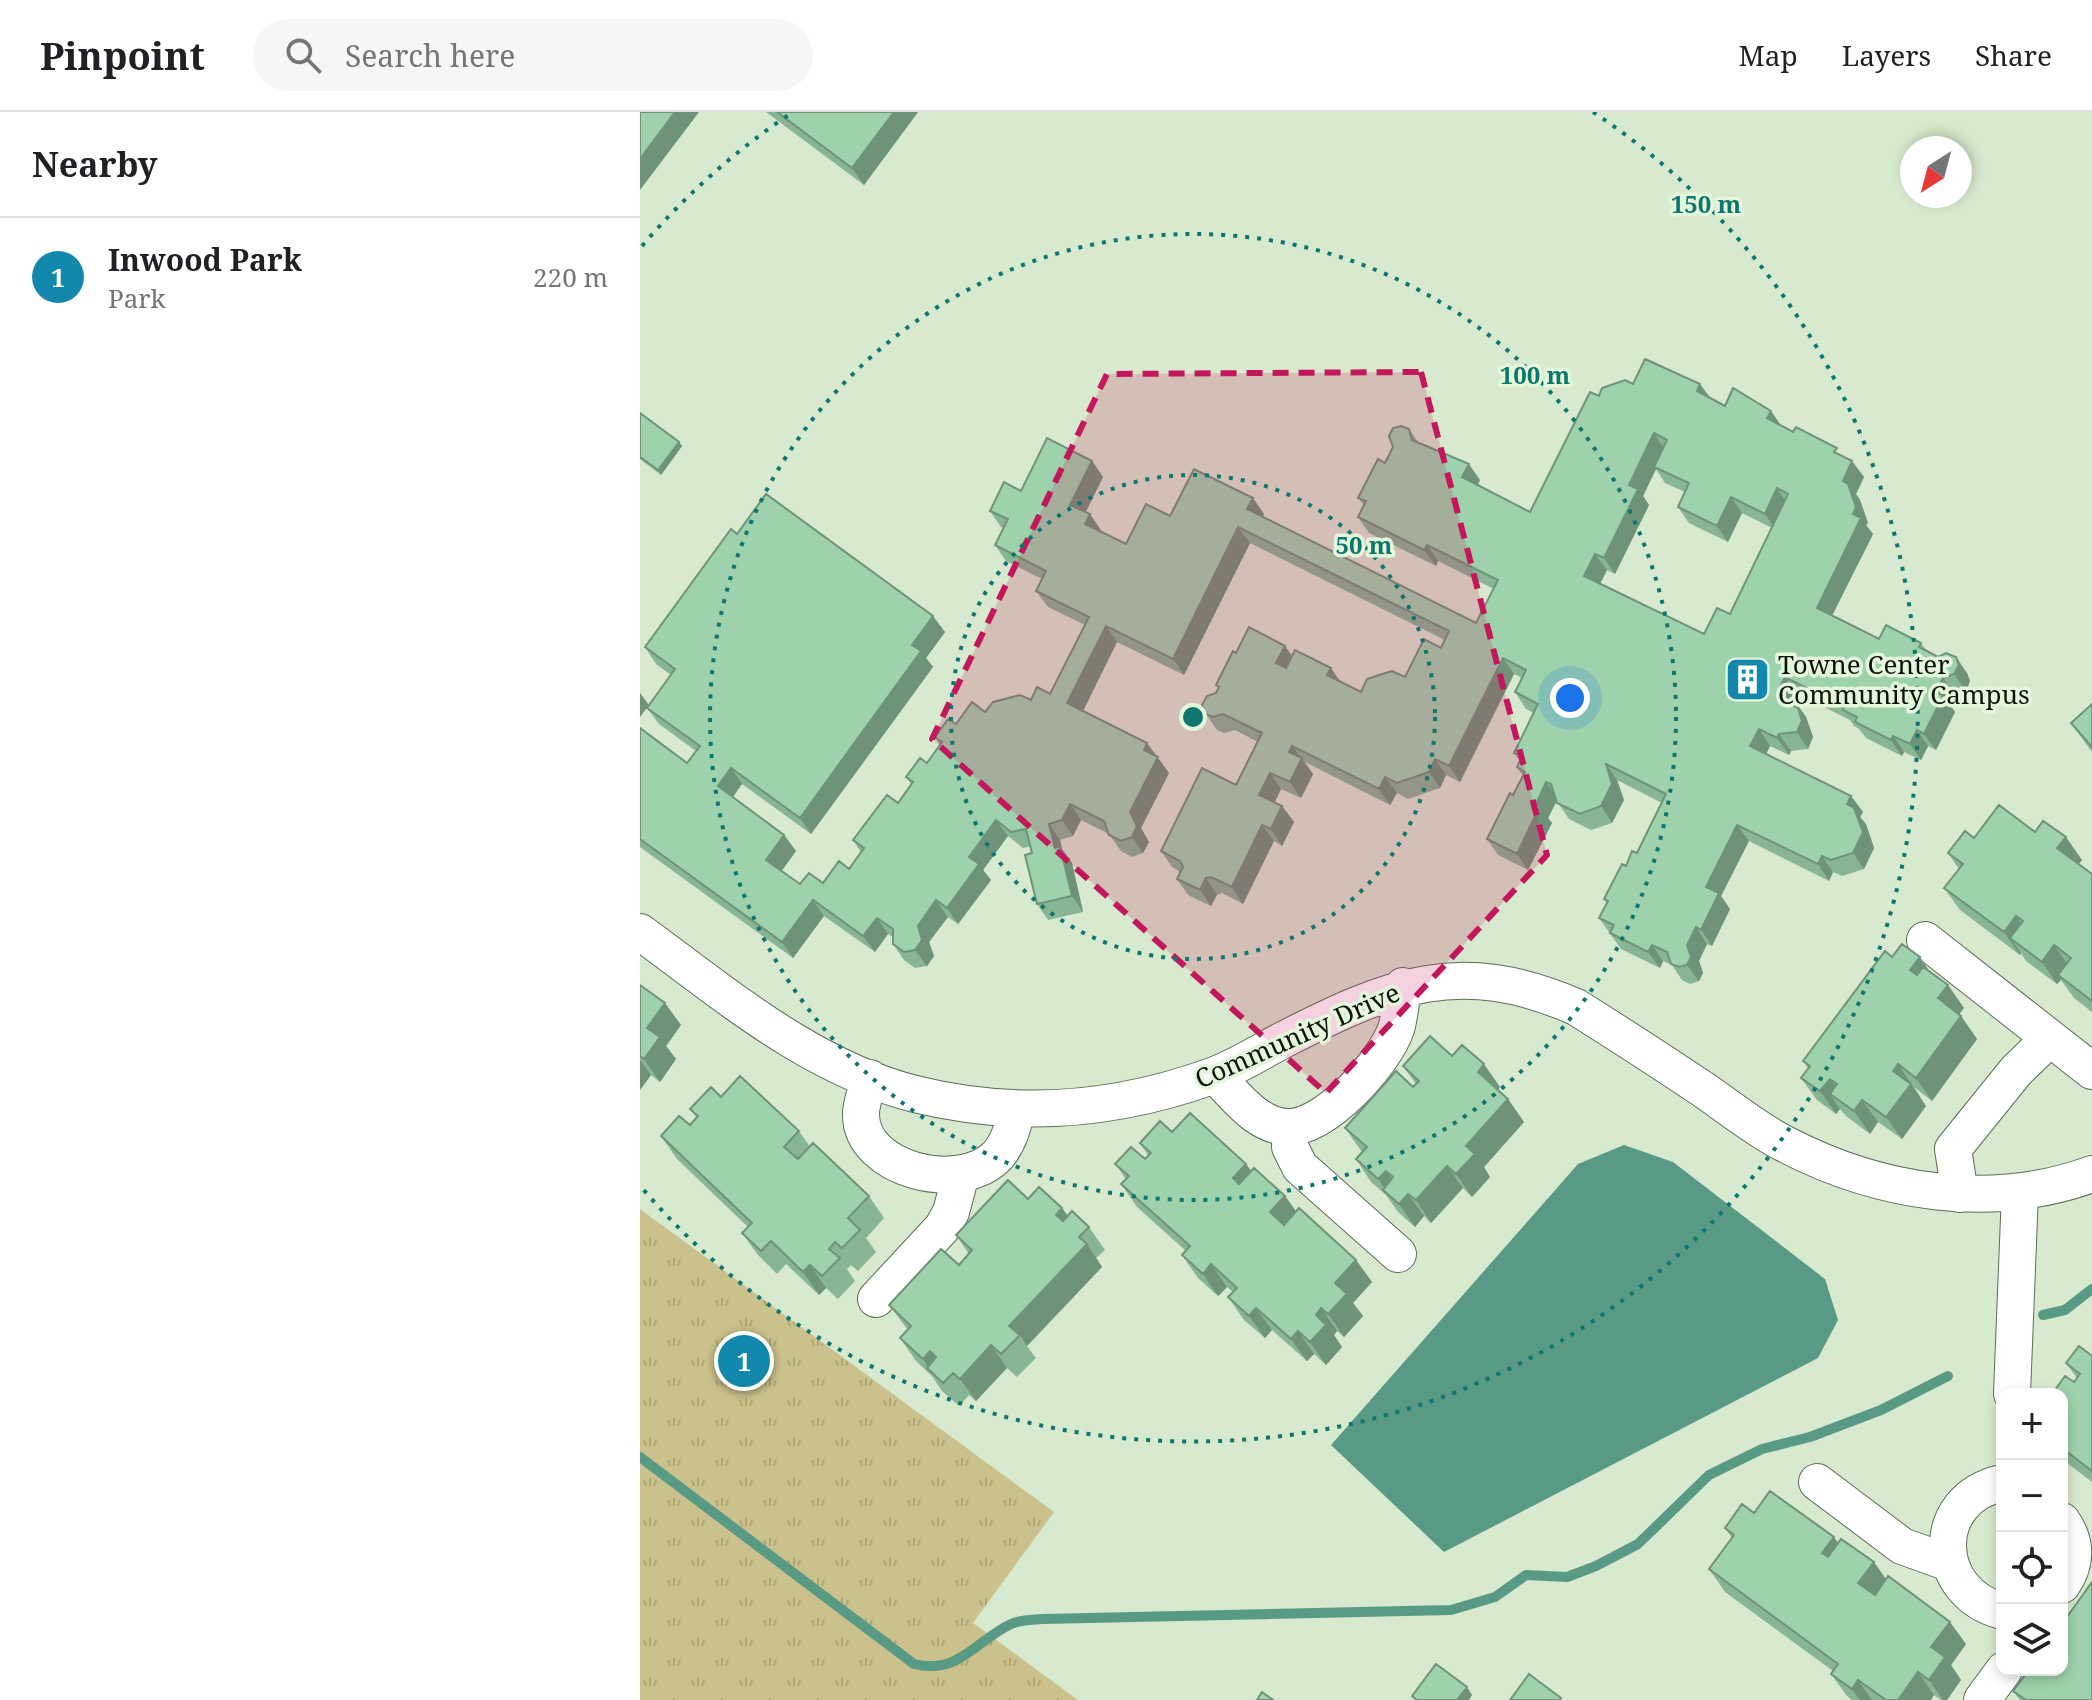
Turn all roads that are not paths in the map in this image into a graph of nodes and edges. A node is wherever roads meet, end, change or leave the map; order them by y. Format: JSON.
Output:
{"nodes":[{"id":1,"x":640,"y":932,"type":"edge"},
{"id":2,"x":1925,"y":940,"type":"dead end"},
{"id":3,"x":1403,"y":986,"type":"junction"},
{"id":4,"x":2050,"y":1038,"type":"junction"},
{"id":5,"x":2092,"y":1071,"type":"edge"},
{"id":6,"x":1215,"y":1075,"type":"junction"},
{"id":7,"x":870,"y":1078,"type":"junction"},
{"id":8,"x":1017,"y":1110,"type":"junction"},
{"id":9,"x":1290,"y":1127,"type":"junction"},
{"id":10,"x":961,"y":1174,"type":"junction"},
{"id":11,"x":2092,"y":1174,"type":"edge"},
{"id":12,"x":2020,"y":1192,"type":"junction"},
{"id":13,"x":1960,"y":1194,"type":"junction"},
{"id":14,"x":1398,"y":1254,"type":"dead end"},
{"id":15,"x":876,"y":1299,"type":"dead end"},
{"id":16,"x":2012,"y":1388,"type":"edge"},
{"id":17,"x":1817,"y":1482,"type":"dead end"},
{"id":18,"x":1996,"y":1485,"type":"edge"},
{"id":19,"x":2076,"y":1538,"type":"edge"},
{"id":20,"x":1949,"y":1563,"type":"junction"},
{"id":21,"x":2068,"y":1572,"type":"edge"},
{"id":22,"x":1996,"y":1608,"type":"edge"},
{"id":23,"x":2000,"y":1676,"type":"edge"},
{"id":24,"x":1982,"y":1700,"type":"edge"}],
"edges":[{"from":1,"to":7,"type":"street","name":"Community Drive"},
{"from":2,"to":4,"type":"street"},
{"from":3,"to":6,"type":"street","name":"Community Drive"},
{"from":3,"to":9,"type":"street"},
{"from":3,"to":13,"type":"street","name":"Community Drive"},
{"from":4,"to":5,"type":"street"},
{"from":4,"to":13,"type":"street"},
{"from":6,"to":8,"type":"street","name":"Community Drive"},
{"from":6,"to":9,"type":"street"},
{"from":7,"to":8,"type":"street","name":"Community Drive"},
{"from":7,"to":10,"type":"street"},
{"from":8,"to":10,"type":"street"},
{"from":9,"to":14,"type":"street"},
{"from":10,"to":15,"type":"street"},
{"from":11,"to":12,"type":"street","name":"Community Drive"},
{"from":12,"to":13,"type":"street","name":"Community Drive"},
{"from":12,"to":16,"type":"street"},
{"from":17,"to":20,"type":"street"},
{"from":18,"to":20,"type":"street"},
{"from":19,"to":21,"type":"street"},
{"from":20,"to":22,"type":"street"},
{"from":23,"to":24,"type":"street"}]}
